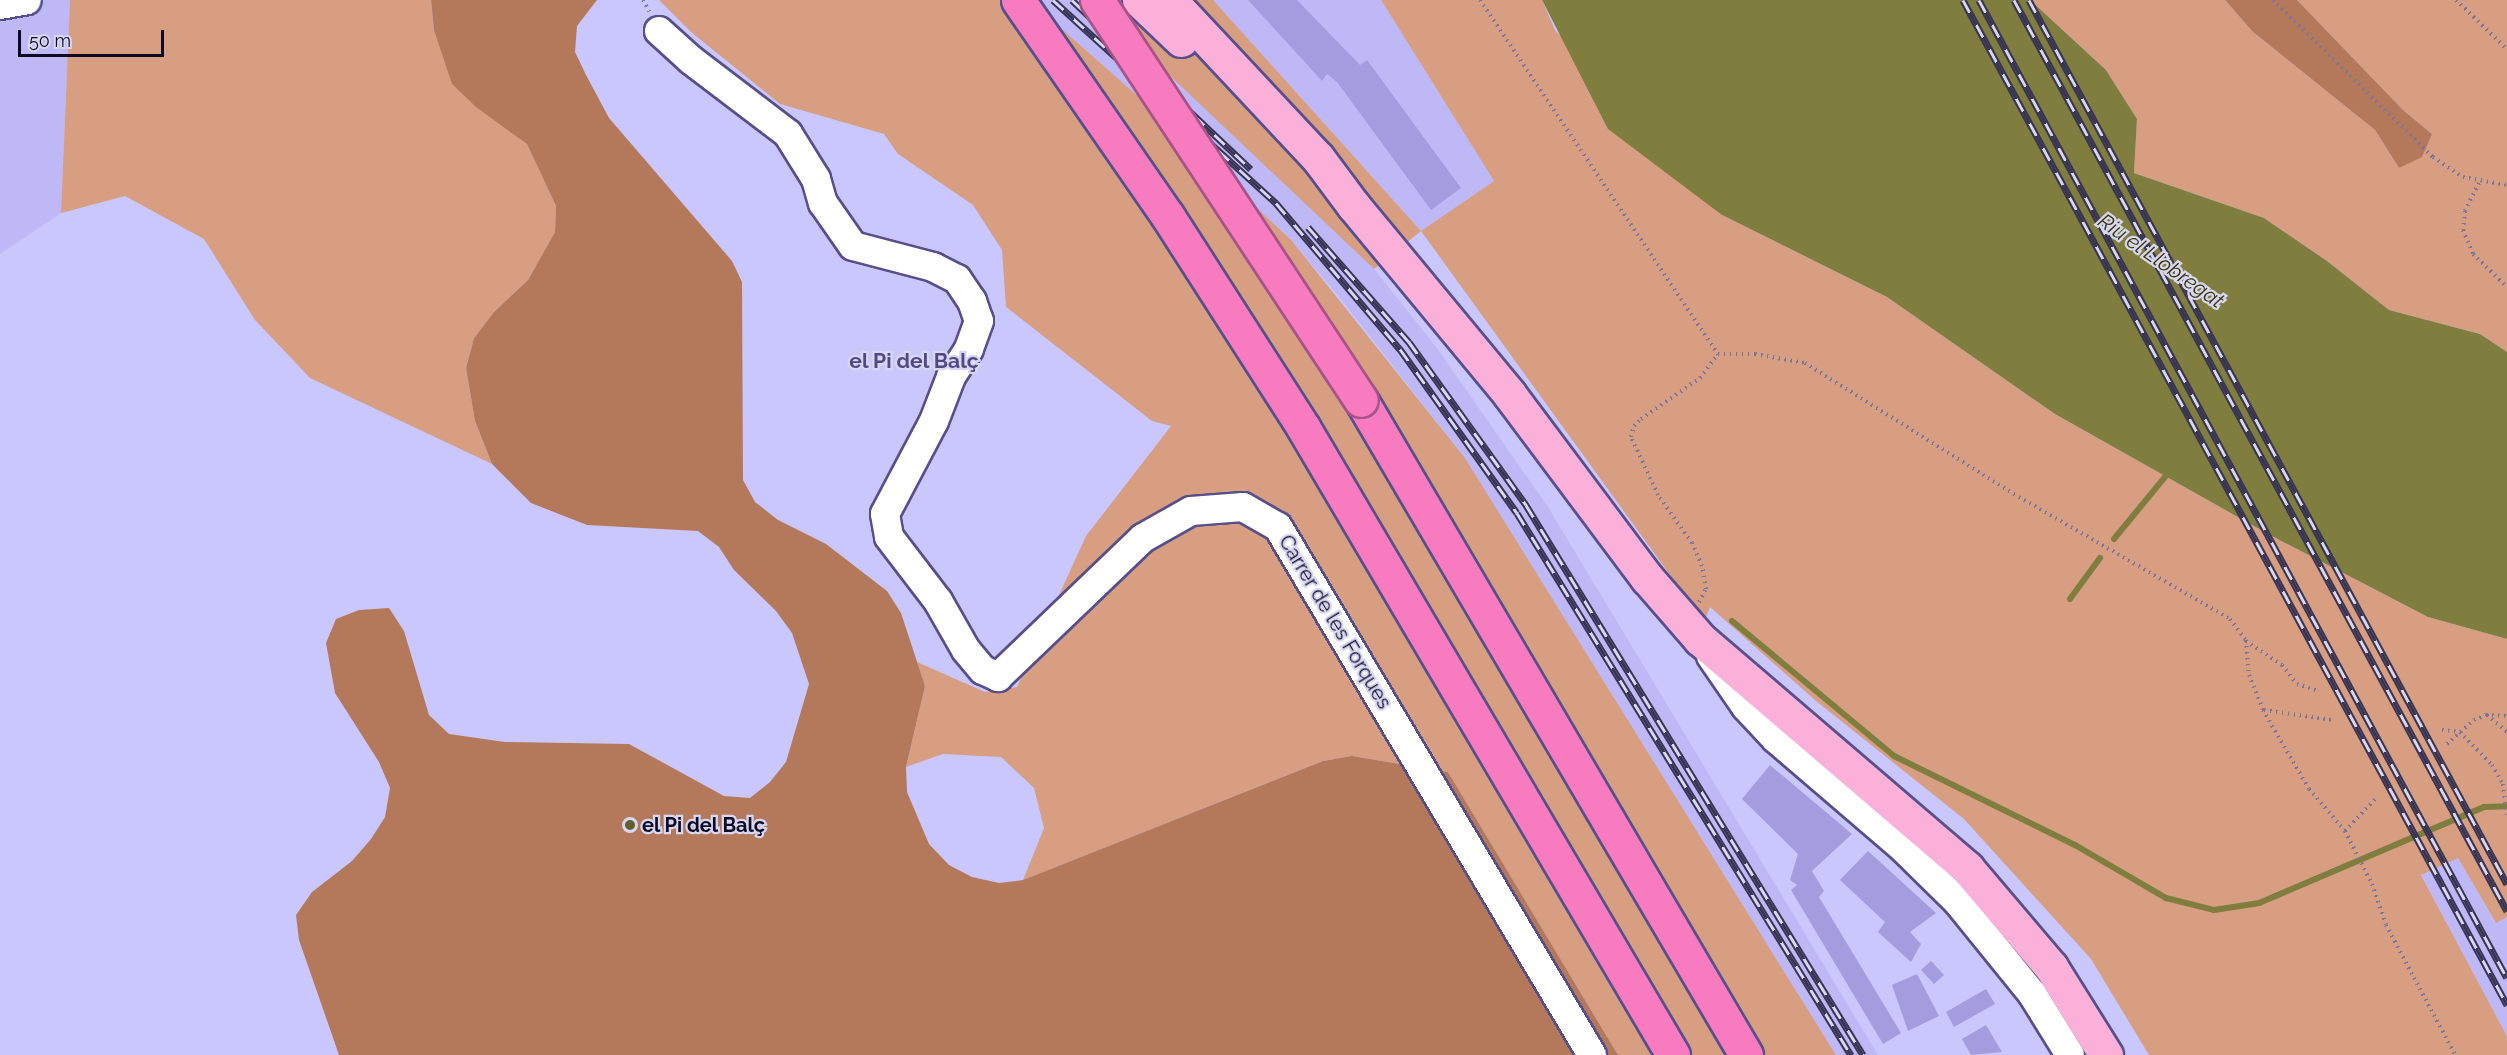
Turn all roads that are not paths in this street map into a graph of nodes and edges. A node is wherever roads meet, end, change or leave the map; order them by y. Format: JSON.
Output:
{"nodes":[{"id":1,"x":27,"y":0,"type":"edge"},
{"id":2,"x":1018,"y":0,"type":"edge"},
{"id":3,"x":1096,"y":0,"type":"edge"},
{"id":4,"x":1139,"y":0,"type":"edge"},
{"id":5,"x":1170,"y":0,"type":"edge"},
{"id":6,"x":0,"y":5,"type":"edge"},
{"id":7,"x":659,"y":31,"type":"dead end"},
{"id":8,"x":1353,"y":206,"type":"junction"},
{"id":9,"x":1692,"y":629,"type":"junction"},
{"id":10,"x":1592,"y":1055,"type":"edge"},
{"id":11,"x":1673,"y":1055,"type":"edge"},
{"id":12,"x":1746,"y":1055,"type":"edge"},
{"id":13,"x":2070,"y":1055,"type":"edge"},
{"id":14,"x":2106,"y":1055,"type":"edge"}],
"edges":[{"from":1,"to":6,"type":"street"},
{"from":2,"to":11,"type":"highway"},
{"from":3,"to":12,"type":"highway","bridge":true},
{"from":4,"to":8,"type":"main road"},
{"from":5,"to":8,"type":"main road"},
{"from":7,"to":10,"type":"street","name":"Carrer de les Forques"},
{"from":8,"to":9,"type":"main road"},
{"from":9,"to":13,"type":"street"},
{"from":9,"to":14,"type":"main road"}]}
